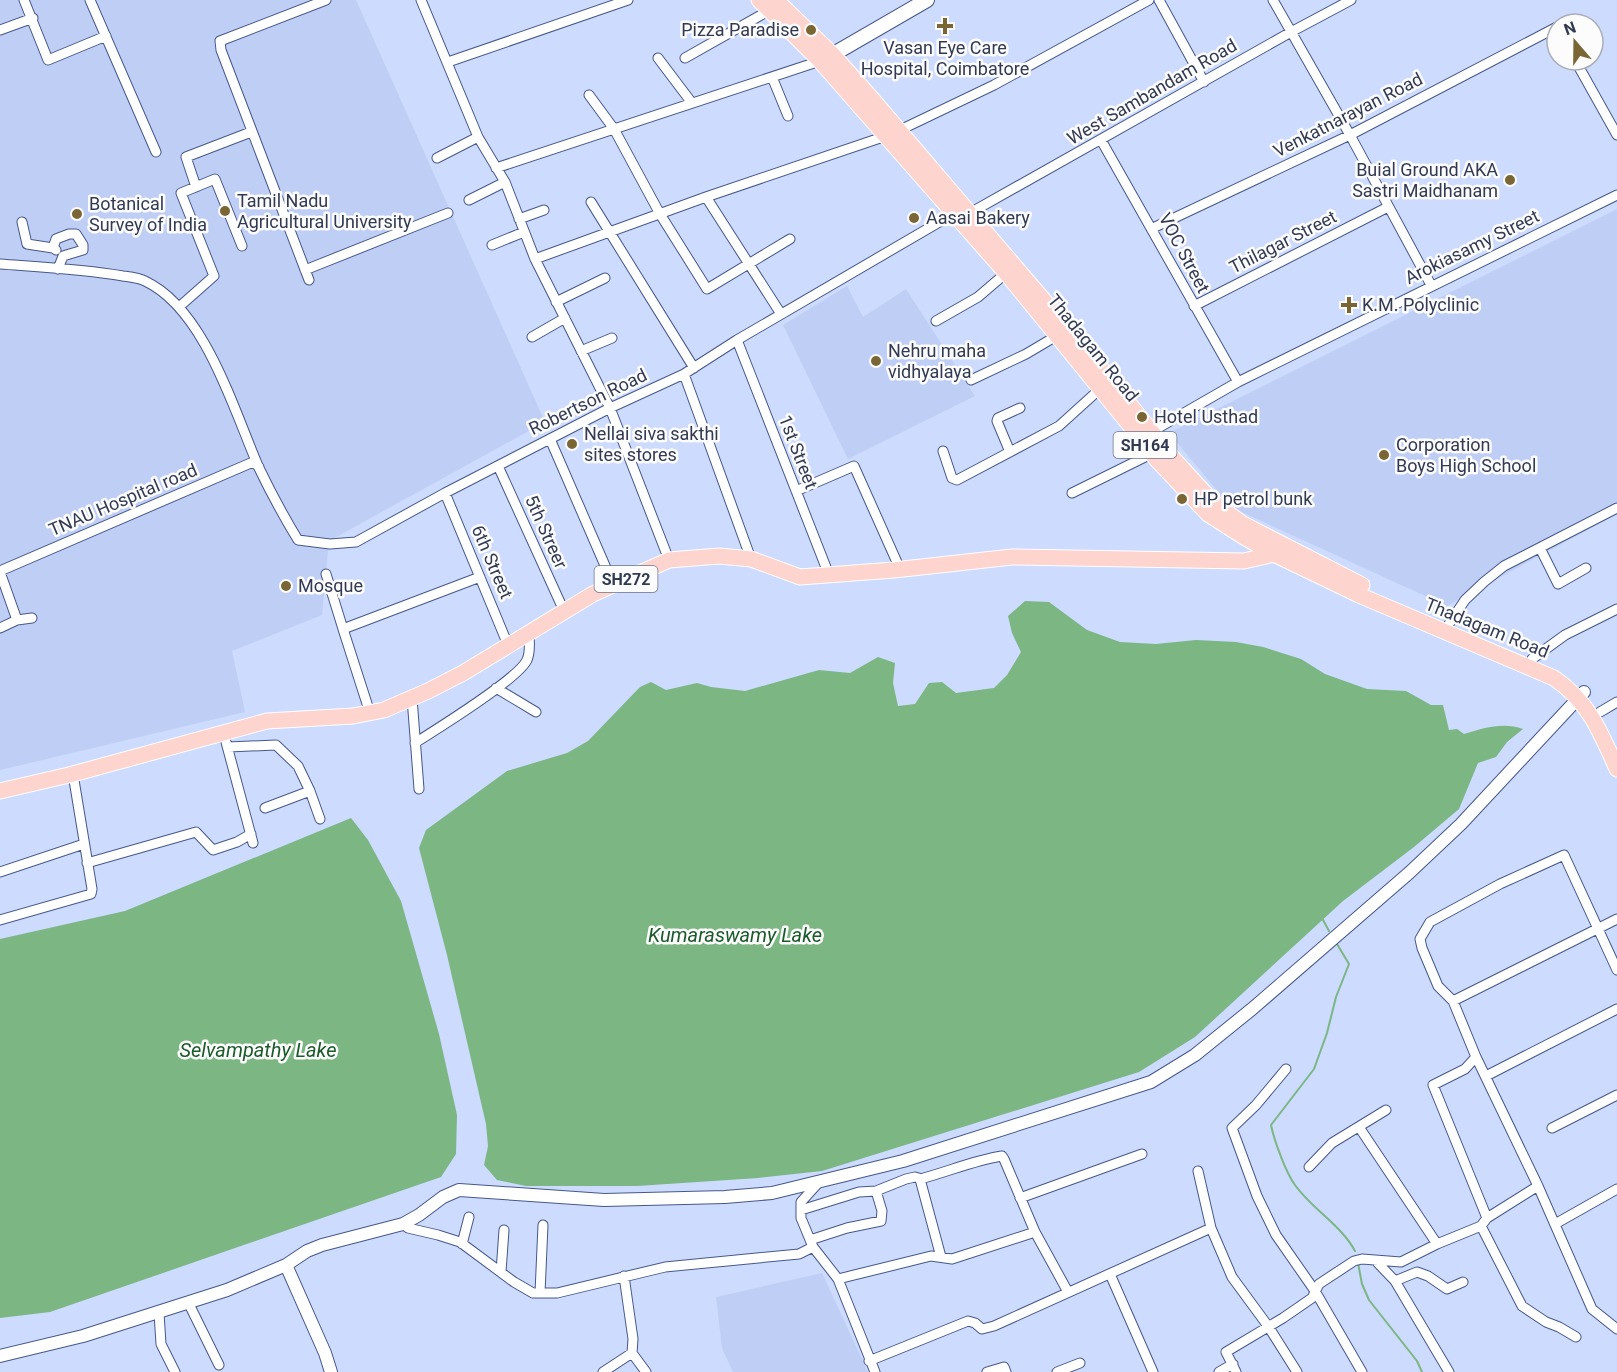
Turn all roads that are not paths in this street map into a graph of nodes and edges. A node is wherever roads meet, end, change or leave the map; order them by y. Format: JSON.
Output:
{"nodes":[{"id":1,"x":24,"y":0,"type":"edge"},
{"id":2,"x":90,"y":0,"type":"edge"},
{"id":3,"x":326,"y":0,"type":"edge"},
{"id":4,"x":421,"y":0,"type":"edge"},
{"id":5,"x":628,"y":0,"type":"edge"},
{"id":6,"x":927,"y":0,"type":"edge"},
{"id":7,"x":1149,"y":0,"type":"edge"},
{"id":8,"x":1159,"y":0,"type":"edge"},
{"id":9,"x":1273,"y":0,"type":"edge"},
{"id":10,"x":1351,"y":0,"type":"edge"},
{"id":11,"x":768,"y":3,"type":"edge"},
{"id":12,"x":33,"y":18,"type":"junction"},
{"id":13,"x":0,"y":30,"type":"edge"},
{"id":14,"x":1291,"y":32,"type":"junction"},
{"id":15,"x":1545,"y":33,"type":"edge"},
{"id":16,"x":106,"y":36,"type":"junction"},
{"id":17,"x":658,"y":58,"type":"dead end"},
{"id":18,"x":685,"y":58,"type":"dead end"},
{"id":19,"x":826,"y":58,"type":"junction"},
{"id":20,"x":448,"y":62,"type":"junction"},
{"id":21,"x":1582,"y":72,"type":"edge"},
{"id":22,"x":772,"y":77,"type":"junction"},
{"id":23,"x":1204,"y":82,"type":"junction"},
{"id":24,"x":588,"y":95,"type":"dead end"},
{"id":25,"x":692,"y":103,"type":"junction"},
{"id":26,"x":788,"y":116,"type":"dead end"},
{"id":27,"x":614,"y":129,"type":"junction"},
{"id":28,"x":251,"y":132,"type":"junction"},
{"id":29,"x":892,"y":134,"type":"junction"},
{"id":30,"x":1350,"y":135,"type":"junction"},
{"id":31,"x":1617,"y":135,"type":"edge"},
{"id":32,"x":478,"y":137,"type":"junction"},
{"id":33,"x":1101,"y":140,"type":"junction"},
{"id":34,"x":156,"y":152,"type":"dead end"},
{"id":35,"x":437,"y":158,"type":"dead end"},
{"id":36,"x":496,"y":168,"type":"junction"},
{"id":37,"x":505,"y":183,"type":"junction"},
{"id":38,"x":196,"y":187,"type":"junction"},
{"id":39,"x":1617,"y":195,"type":"edge"},
{"id":40,"x":706,"y":197,"type":"junction"},
{"id":41,"x":469,"y":200,"type":"dead end"},
{"id":42,"x":591,"y":202,"type":"dead end"},
{"id":43,"x":1388,"y":207,"type":"junction"},
{"id":44,"x":544,"y":210,"type":"dead end"},
{"id":45,"x":448,"y":213,"type":"dead end"},
{"id":46,"x":970,"y":213,"type":"junction"},
{"id":47,"x":660,"y":214,"type":"junction"},
{"id":48,"x":953,"y":214,"type":"junction"},
{"id":49,"x":519,"y":219,"type":"junction"},
{"id":50,"x":22,"y":222,"type":"dead end"},
{"id":51,"x":1153,"y":228,"type":"junction"},
{"id":52,"x":524,"y":232,"type":"junction"},
{"id":53,"x":609,"y":232,"type":"junction"},
{"id":54,"x":790,"y":239,"type":"dead end"},
{"id":55,"x":492,"y":245,"type":"dead end"},
{"id":56,"x":242,"y":246,"type":"dead end"},
{"id":57,"x":53,"y":248,"type":"junction"},
{"id":58,"x":63,"y":256,"type":"junction"},
{"id":59,"x":535,"y":260,"type":"junction"},
{"id":60,"x":0,"y":264,"type":"edge"},
{"id":61,"x":749,"y":264,"type":"junction"},
{"id":62,"x":58,"y":269,"type":"junction"},
{"id":63,"x":306,"y":270,"type":"junction"},
{"id":64,"x":1006,"y":273,"type":"junction"},
{"id":65,"x":604,"y":278,"type":"dead end"},
{"id":66,"x":309,"y":280,"type":"dead end"},
{"id":67,"x":1431,"y":285,"type":"junction"},
{"id":68,"x":556,"y":302,"type":"junction"},
{"id":69,"x":1194,"y":306,"type":"junction"},
{"id":70,"x":178,"y":307,"type":"junction"},
{"id":71,"x":781,"y":314,"type":"junction"},
{"id":72,"x":565,"y":318,"type":"junction"},
{"id":73,"x":936,"y":321,"type":"dead end"},
{"id":74,"x":1058,"y":335,"type":"junction"},
{"id":75,"x":532,"y":337,"type":"dead end"},
{"id":76,"x":612,"y":338,"type":"dead end"},
{"id":77,"x":737,"y":340,"type":"junction"},
{"id":78,"x":581,"y":351,"type":"junction"},
{"id":79,"x":694,"y":368,"type":"junction"},
{"id":80,"x":684,"y":374,"type":"junction"},
{"id":81,"x":971,"y":380,"type":"dead end"},
{"id":82,"x":1238,"y":382,"type":"junction"},
{"id":83,"x":1101,"y":388,"type":"junction"},
{"id":84,"x":610,"y":408,"type":"junction"},
{"id":85,"x":1020,"y":408,"type":"dead end"},
{"id":86,"x":1151,"y":432,"type":"junction"},
{"id":87,"x":550,"y":439,"type":"junction"},
{"id":88,"x":942,"y":451,"type":"dead end"},
{"id":89,"x":1010,"y":452,"type":"junction"},
{"id":90,"x":1151,"y":454,"type":"junction"},
{"id":91,"x":498,"y":466,"type":"junction"},
{"id":92,"x":259,"y":467,"type":"junction"},
{"id":93,"x":796,"y":491,"type":"junction"},
{"id":94,"x":445,"y":493,"type":"junction"},
{"id":95,"x":1072,"y":493,"type":"dead end"},
{"id":96,"x":1617,"y":508,"type":"edge"},
{"id":97,"x":1540,"y":548,"type":"junction"},
{"id":98,"x":1276,"y":549,"type":"junction"},
{"id":99,"x":669,"y":560,"type":"junction"},
{"id":100,"x":752,"y":560,"type":"junction"},
{"id":101,"x":1586,"y":568,"type":"dead end"},
{"id":102,"x":900,"y":569,"type":"junction"},
{"id":103,"x":0,"y":572,"type":"edge"},
{"id":104,"x":326,"y":574,"type":"dead end"},
{"id":105,"x":829,"y":575,"type":"junction"},
{"id":106,"x":480,"y":577,"type":"junction"},
{"id":107,"x":613,"y":584,"type":"junction"},
{"id":108,"x":1617,"y":609,"type":"edge"},
{"id":109,"x":564,"y":611,"type":"junction"},
{"id":110,"x":32,"y":618,"type":"dead end"},
{"id":111,"x":17,"y":620,"type":"junction"},
{"id":112,"x":1449,"y":624,"type":"junction"},
{"id":113,"x":0,"y":628,"type":"edge"},
{"id":114,"x":343,"y":629,"type":"junction"},
{"id":115,"x":529,"y":632,"type":"junction"},
{"id":116,"x":508,"y":645,"type":"junction"},
{"id":117,"x":1532,"y":659,"type":"junction"},
{"id":118,"x":496,"y":688,"type":"junction"},
{"id":119,"x":1581,"y":694,"type":"junction"},
{"id":120,"x":412,"y":698,"type":"junction"},
{"id":121,"x":1617,"y":702,"type":"edge"},
{"id":122,"x":1594,"y":711,"type":"junction"},
{"id":123,"x":536,"y":712,"type":"dead end"},
{"id":124,"x":370,"y":713,"type":"junction"},
{"id":125,"x":226,"y":740,"type":"junction"},
{"id":126,"x":415,"y":743,"type":"junction"},
{"id":127,"x":1617,"y":750,"type":"edge"},
{"id":128,"x":1617,"y":769,"type":"edge"},
{"id":129,"x":73,"y":774,"type":"junction"},
{"id":130,"x":419,"y":789,"type":"dead end"},
{"id":131,"x":0,"y":791,"type":"edge"},
{"id":132,"x":310,"y":791,"type":"junction"},
{"id":133,"x":265,"y":808,"type":"dead end"},
{"id":134,"x":320,"y":819,"type":"dead end"},
{"id":135,"x":84,"y":844,"type":"junction"},
{"id":136,"x":87,"y":863,"type":"junction"},
{"id":137,"x":0,"y":872,"type":"edge"},
{"id":138,"x":1617,"y":919,"type":"edge"},
{"id":139,"x":0,"y":920,"type":"edge"},
{"id":140,"x":1599,"y":930,"type":"junction"},
{"id":141,"x":1617,"y":970,"type":"edge"},
{"id":142,"x":1453,"y":1001,"type":"junction"},
{"id":143,"x":1617,"y":1010,"type":"edge"},
{"id":144,"x":1476,"y":1057,"type":"junction"},
{"id":145,"x":1286,"y":1069,"type":"dead end"},
{"id":146,"x":1486,"y":1076,"type":"junction"},
{"id":147,"x":1617,"y":1095,"type":"edge"},
{"id":148,"x":1386,"y":1110,"type":"dead end"},
{"id":149,"x":1359,"y":1127,"type":"junction"},
{"id":150,"x":1552,"y":1128,"type":"dead end"},
{"id":151,"x":1142,"y":1154,"type":"dead end"},
{"id":152,"x":1309,"y":1167,"type":"dead end"},
{"id":153,"x":1198,"y":1171,"type":"dead end"},
{"id":154,"x":922,"y":1179,"type":"junction"},
{"id":155,"x":820,"y":1181,"type":"junction"},
{"id":156,"x":1538,"y":1186,"type":"junction"},
{"id":157,"x":1617,"y":1189,"type":"edge"},
{"id":158,"x":876,"y":1191,"type":"junction"},
{"id":159,"x":1020,"y":1198,"type":"junction"},
{"id":160,"x":801,"y":1210,"type":"junction"},
{"id":161,"x":469,"y":1217,"type":"dead end"},
{"id":162,"x":1484,"y":1222,"type":"junction"},
{"id":163,"x":404,"y":1224,"type":"junction"},
{"id":164,"x":1555,"y":1224,"type":"junction"},
{"id":165,"x":543,"y":1225,"type":"dead end"},
{"id":166,"x":1211,"y":1228,"type":"junction"},
{"id":167,"x":504,"y":1230,"type":"dead end"},
{"id":168,"x":1035,"y":1232,"type":"junction"},
{"id":169,"x":812,"y":1243,"type":"junction"},
{"id":170,"x":462,"y":1244,"type":"junction"},
{"id":171,"x":1437,"y":1244,"type":"junction"},
{"id":172,"x":941,"y":1257,"type":"junction"},
{"id":173,"x":1375,"y":1260,"type":"junction"},
{"id":174,"x":286,"y":1266,"type":"junction"},
{"id":175,"x":501,"y":1272,"type":"junction"},
{"id":176,"x":1110,"y":1274,"type":"junction"},
{"id":177,"x":624,"y":1276,"type":"junction"},
{"id":178,"x":838,"y":1279,"type":"junction"},
{"id":179,"x":1395,"y":1281,"type":"junction"},
{"id":180,"x":1462,"y":1282,"type":"dead end"},
{"id":181,"x":1315,"y":1291,"type":"junction"},
{"id":182,"x":1068,"y":1292,"type":"junction"},
{"id":183,"x":540,"y":1293,"type":"junction"},
{"id":184,"x":188,"y":1302,"type":"junction"},
{"id":185,"x":159,"y":1313,"type":"junction"},
{"id":186,"x":1268,"y":1326,"type":"junction"},
{"id":187,"x":1617,"y":1329,"type":"edge"},
{"id":188,"x":1576,"y":1337,"type":"dead end"},
{"id":189,"x":632,"y":1353,"type":"junction"},
{"id":190,"x":0,"y":1356,"type":"edge"},
{"id":191,"x":869,"y":1361,"type":"junction"},
{"id":192,"x":1080,"y":1363,"type":"dead end"},
{"id":193,"x":219,"y":1365,"type":"dead end"},
{"id":194,"x":1234,"y":1368,"type":"edge"},
{"id":195,"x":175,"y":1372,"type":"edge"},
{"id":196,"x":331,"y":1372,"type":"edge"},
{"id":197,"x":603,"y":1372,"type":"edge"},
{"id":198,"x":646,"y":1372,"type":"edge"},
{"id":199,"x":875,"y":1372,"type":"edge"},
{"id":200,"x":987,"y":1372,"type":"edge"},
{"id":201,"x":1006,"y":1372,"type":"edge"},
{"id":202,"x":1057,"y":1372,"type":"edge"},
{"id":203,"x":1153,"y":1372,"type":"edge"},
{"id":204,"x":1219,"y":1372,"type":"edge"},
{"id":205,"x":1297,"y":1372,"type":"edge"},
{"id":206,"x":1362,"y":1372,"type":"edge"},
{"id":207,"x":1449,"y":1372,"type":"edge"}],
"edges":[{"from":1,"to":12,"type":"street"},
{"from":2,"to":16,"type":"street"},
{"from":3,"to":28,"type":"street"},
{"from":4,"to":20,"type":"street"},
{"from":5,"to":20,"type":"street"},
{"from":6,"to":19,"type":"main road"},
{"from":7,"to":29,"type":"street"},
{"from":8,"to":23,"type":"street"},
{"from":9,"to":14,"type":"street"},
{"from":10,"to":14,"type":"street","name":"West Sambandam Road"},
{"from":11,"to":18,"type":"street"},
{"from":11,"to":19,"type":"main road","name":"Thadagam Road","number":"SH164"},
{"from":12,"to":13,"type":"street"},
{"from":12,"to":16,"type":"street"},
{"from":14,"to":23,"type":"street","name":"West Sambandam Road"},
{"from":14,"to":30,"type":"street"},
{"from":15,"to":30,"type":"street","name":"Venkatnarayan Road"},
{"from":16,"to":34,"type":"street"},
{"from":17,"to":25,"type":"street"},
{"from":19,"to":22,"type":"street"},
{"from":19,"to":29,"type":"main road","name":"Thadagam Road","number":"SH164"},
{"from":20,"to":32,"type":"street"},
{"from":21,"to":31,"type":"street"},
{"from":22,"to":25,"type":"street"},
{"from":22,"to":26,"type":"street"},
{"from":23,"to":33,"type":"street","name":"West Sambandam Road"},
{"from":24,"to":27,"type":"street"},
{"from":25,"to":27,"type":"street"},
{"from":27,"to":36,"type":"street"},
{"from":27,"to":47,"type":"street"},
{"from":28,"to":38,"type":"street"},
{"from":28,"to":63,"type":"street"},
{"from":29,"to":40,"type":"street"},
{"from":29,"to":46,"type":"main road","name":"Thadagam Road","number":"SH164"},
{"from":29,"to":48,"type":"main road","name":"Thadagam Road","number":"SH164"},
{"from":30,"to":43,"type":"street"},
{"from":30,"to":51,"type":"street","name":"Venkatnarayan Road"},
{"from":32,"to":35,"type":"street"},
{"from":32,"to":36,"type":"street"},
{"from":33,"to":46,"type":"street","name":"West Sambandam Road"},
{"from":33,"to":51,"type":"street","name":"VOC Street"},
{"from":36,"to":37,"type":"street"},
{"from":37,"to":41,"type":"street"},
{"from":37,"to":49,"type":"street"},
{"from":38,"to":56,"type":"street"},
{"from":38,"to":70,"type":"street"},
{"from":39,"to":67,"type":"street","name":"Arokiasamy Street"},
{"from":40,"to":47,"type":"street"},
{"from":40,"to":61,"type":"street"},
{"from":42,"to":53,"type":"street"},
{"from":43,"to":67,"type":"street"},
{"from":43,"to":69,"type":"street","name":"Thilagar Street"},
{"from":44,"to":49,"type":"street"},
{"from":45,"to":63,"type":"street"},
{"from":46,"to":48,"type":"street"},
{"from":46,"to":86,"type":"main road","name":"Thadagam Road","number":"SH164"},
{"from":47,"to":53,"type":"street"},
{"from":47,"to":61,"type":"street"},
{"from":48,"to":64,"type":"main road","name":"Thadagam Road","number":"SH164"},
{"from":48,"to":71,"type":"street","name":"Robertson Road"},
{"from":49,"to":52,"type":"street"},
{"from":50,"to":57,"type":"street"},
{"from":51,"to":69,"type":"street","name":"VOC Street"},
{"from":52,"to":55,"type":"street"},
{"from":52,"to":59,"type":"street"},
{"from":53,"to":59,"type":"street"},
{"from":53,"to":79,"type":"street"},
{"from":54,"to":61,"type":"street"},
{"from":57,"to":58,"type":"street"},
{"from":57,"to":58,"type":"street"},
{"from":58,"to":62,"type":"street"},
{"from":59,"to":68,"type":"street"},
{"from":60,"to":62,"type":"street"},
{"from":61,"to":71,"type":"street"},
{"from":62,"to":70,"type":"street"},
{"from":63,"to":66,"type":"street"},
{"from":64,"to":73,"type":"street"},
{"from":64,"to":74,"type":"main road","name":"Thadagam Road","number":"SH164"},
{"from":65,"to":68,"type":"street"},
{"from":67,"to":82,"type":"street","name":"Arokiasamy Street"},
{"from":68,"to":72,"type":"street"},
{"from":69,"to":82,"type":"street","name":"VOC Street"},
{"from":70,"to":92,"type":"street"},
{"from":71,"to":77,"type":"street","name":"Robertson Road"},
{"from":72,"to":75,"type":"street"},
{"from":72,"to":78,"type":"street"},
{"from":74,"to":81,"type":"street"},
{"from":74,"to":83,"type":"main road","name":"Thadagam Road","number":"SH164"},
{"from":76,"to":78,"type":"street"},
{"from":77,"to":79,"type":"street","name":"Robertson Road"},
{"from":77,"to":93,"type":"street","name":"1st Street"},
{"from":78,"to":84,"type":"street"},
{"from":79,"to":80,"type":"street","name":"Robertson Road"},
{"from":80,"to":84,"type":"street","name":"Robertson Road"},
{"from":80,"to":100,"type":"street"},
{"from":82,"to":86,"type":"street","name":"Arokiasamy Street"},
{"from":83,"to":89,"type":"street"},
{"from":83,"to":90,"type":"main road","name":"Thadagam Road","number":"SH164"},
{"from":84,"to":87,"type":"street","name":"Robertson Road"},
{"from":84,"to":99,"type":"street"},
{"from":85,"to":89,"type":"street"},
{"from":86,"to":98,"type":"main road","name":"Thadagam Road","number":"SH164"},
{"from":87,"to":91,"type":"street","name":"Robertson Road"},
{"from":87,"to":107,"type":"street"},
{"from":88,"to":89,"type":"street"},
{"from":90,"to":95,"type":"street"},
{"from":90,"to":98,"type":"main road","name":"Thadagam Road","number":"SH164"},
{"from":91,"to":94,"type":"street","name":"Robertson Road"},
{"from":91,"to":109,"type":"street","name":"5th Streer"},
{"from":92,"to":94,"type":"street","name":"Robertson Road"},
{"from":92,"to":103,"type":"street","name":"TNAU Hospital road"},
{"from":93,"to":102,"type":"street"},
{"from":93,"to":105,"type":"street","name":"1st Street"},
{"from":94,"to":106,"type":"street","name":"6th Street"},
{"from":96,"to":97,"type":"street"},
{"from":97,"to":101,"type":"street"},
{"from":97,"to":112,"type":"street"},
{"from":98,"to":102,"type":"main road","number":"SH272"},
{"from":98,"to":112,"type":"main road","name":"Thadagam Road","number":"SH164"},
{"from":98,"to":119,"type":"main road","name":"Thadagam Road","number":"SH164"},
{"from":99,"to":100,"type":"main road","number":"SH272"},
{"from":99,"to":107,"type":"main road","number":"SH272"},
{"from":100,"to":105,"type":"main road","number":"SH272"},
{"from":102,"to":105,"type":"main road","number":"SH272"},
{"from":103,"to":111,"type":"street"},
{"from":104,"to":114,"type":"street"},
{"from":106,"to":114,"type":"street"},
{"from":106,"to":116,"type":"street","name":"6th Street"},
{"from":107,"to":109,"type":"main road","number":"SH272"},
{"from":108,"to":117,"type":"street"},
{"from":109,"to":115,"type":"main road","number":"SH272"},
{"from":110,"to":111,"type":"street"},
{"from":111,"to":113,"type":"street"},
{"from":112,"to":117,"type":"main road","name":"Thadagam Road","number":"SH164"},
{"from":114,"to":124,"type":"street"},
{"from":115,"to":116,"type":"main road","number":"SH272"},
{"from":115,"to":118,"type":"street"},
{"from":116,"to":120,"type":"main road","number":"SH272"},
{"from":117,"to":119,"type":"main road","name":"Thadagam Road","number":"SH164"},
{"from":118,"to":123,"type":"street"},
{"from":118,"to":126,"type":"street"},
{"from":119,"to":122,"type":"main road","name":"Thadagam Road","number":"SH164"},
{"from":119,"to":155,"type":"street"},
{"from":120,"to":124,"type":"main road","number":"SH272"},
{"from":120,"to":126,"type":"street"},
{"from":121,"to":122,"type":"street"},
{"from":122,"to":127,"type":"main road","name":"Thadagam Road","number":"SH164"},
{"from":122,"to":128,"type":"main road","name":"Thadagam Road","number":"SH164"},
{"from":124,"to":125,"type":"main road","number":"SH272"},
{"from":125,"to":129,"type":"main road","number":"SH272"},
{"from":125,"to":132,"type":"street"},
{"from":125,"to":136,"type":"street"},
{"from":126,"to":130,"type":"street"},
{"from":129,"to":131,"type":"main road","number":"SH272"},
{"from":129,"to":135,"type":"street"},
{"from":132,"to":133,"type":"street"},
{"from":132,"to":134,"type":"street"},
{"from":135,"to":136,"type":"street"},
{"from":135,"to":137,"type":"street"},
{"from":136,"to":139,"type":"street"},
{"from":138,"to":140,"type":"street"},
{"from":140,"to":141,"type":"street"},
{"from":140,"to":142,"type":"street"},
{"from":140,"to":142,"type":"street"},
{"from":142,"to":144,"type":"street"},
{"from":143,"to":146,"type":"street"},
{"from":144,"to":146,"type":"street"},
{"from":144,"to":162,"type":"street"},
{"from":145,"to":181,"type":"street"},
{"from":146,"to":156,"type":"street"},
{"from":147,"to":150,"type":"street"},
{"from":148,"to":149,"type":"street"},
{"from":149,"to":152,"type":"street"},
{"from":149,"to":171,"type":"street"},
{"from":151,"to":159,"type":"street"},
{"from":153,"to":166,"type":"street"},
{"from":154,"to":158,"type":"street"},
{"from":154,"to":159,"type":"street"},
{"from":154,"to":172,"type":"street"},
{"from":155,"to":160,"type":"street"},
{"from":155,"to":163,"type":"street"},
{"from":156,"to":162,"type":"street"},
{"from":156,"to":164,"type":"street"},
{"from":157,"to":164,"type":"street"},
{"from":158,"to":160,"type":"street"},
{"from":158,"to":169,"type":"street"},
{"from":159,"to":168,"type":"street"},
{"from":160,"to":169,"type":"street"},
{"from":161,"to":170,"type":"street"},
{"from":162,"to":171,"type":"street"},
{"from":162,"to":188,"type":"street"},
{"from":163,"to":170,"type":"street"},
{"from":163,"to":174,"type":"street"},
{"from":164,"to":187,"type":"street"},
{"from":165,"to":183,"type":"street"},
{"from":166,"to":176,"type":"street"},
{"from":166,"to":186,"type":"street"},
{"from":167,"to":175,"type":"street"},
{"from":168,"to":172,"type":"street"},
{"from":168,"to":182,"type":"street"},
{"from":169,"to":177,"type":"street"},
{"from":169,"to":178,"type":"street"},
{"from":170,"to":175,"type":"street"},
{"from":171,"to":173,"type":"street"},
{"from":172,"to":178,"type":"street"},
{"from":173,"to":179,"type":"street"},
{"from":173,"to":181,"type":"street"},
{"from":174,"to":184,"type":"street"},
{"from":174,"to":196,"type":"street"},
{"from":175,"to":183,"type":"street"},
{"from":176,"to":182,"type":"street"},
{"from":176,"to":203,"type":"street"},
{"from":177,"to":183,"type":"street"},
{"from":177,"to":189,"type":"street"},
{"from":178,"to":191,"type":"street"},
{"from":179,"to":180,"type":"street"},
{"from":179,"to":207,"type":"street"},
{"from":181,"to":186,"type":"street"},
{"from":181,"to":206,"type":"street"},
{"from":182,"to":191,"type":"street"},
{"from":184,"to":185,"type":"street"},
{"from":184,"to":193,"type":"street"},
{"from":185,"to":190,"type":"street"},
{"from":185,"to":195,"type":"street"},
{"from":186,"to":194,"type":"street"},
{"from":186,"to":205,"type":"street"},
{"from":189,"to":197,"type":"street"},
{"from":189,"to":198,"type":"street"},
{"from":191,"to":199,"type":"street"},
{"from":192,"to":202,"type":"street"},
{"from":194,"to":204,"type":"street"},
{"from":200,"to":201,"type":"street"}]}
